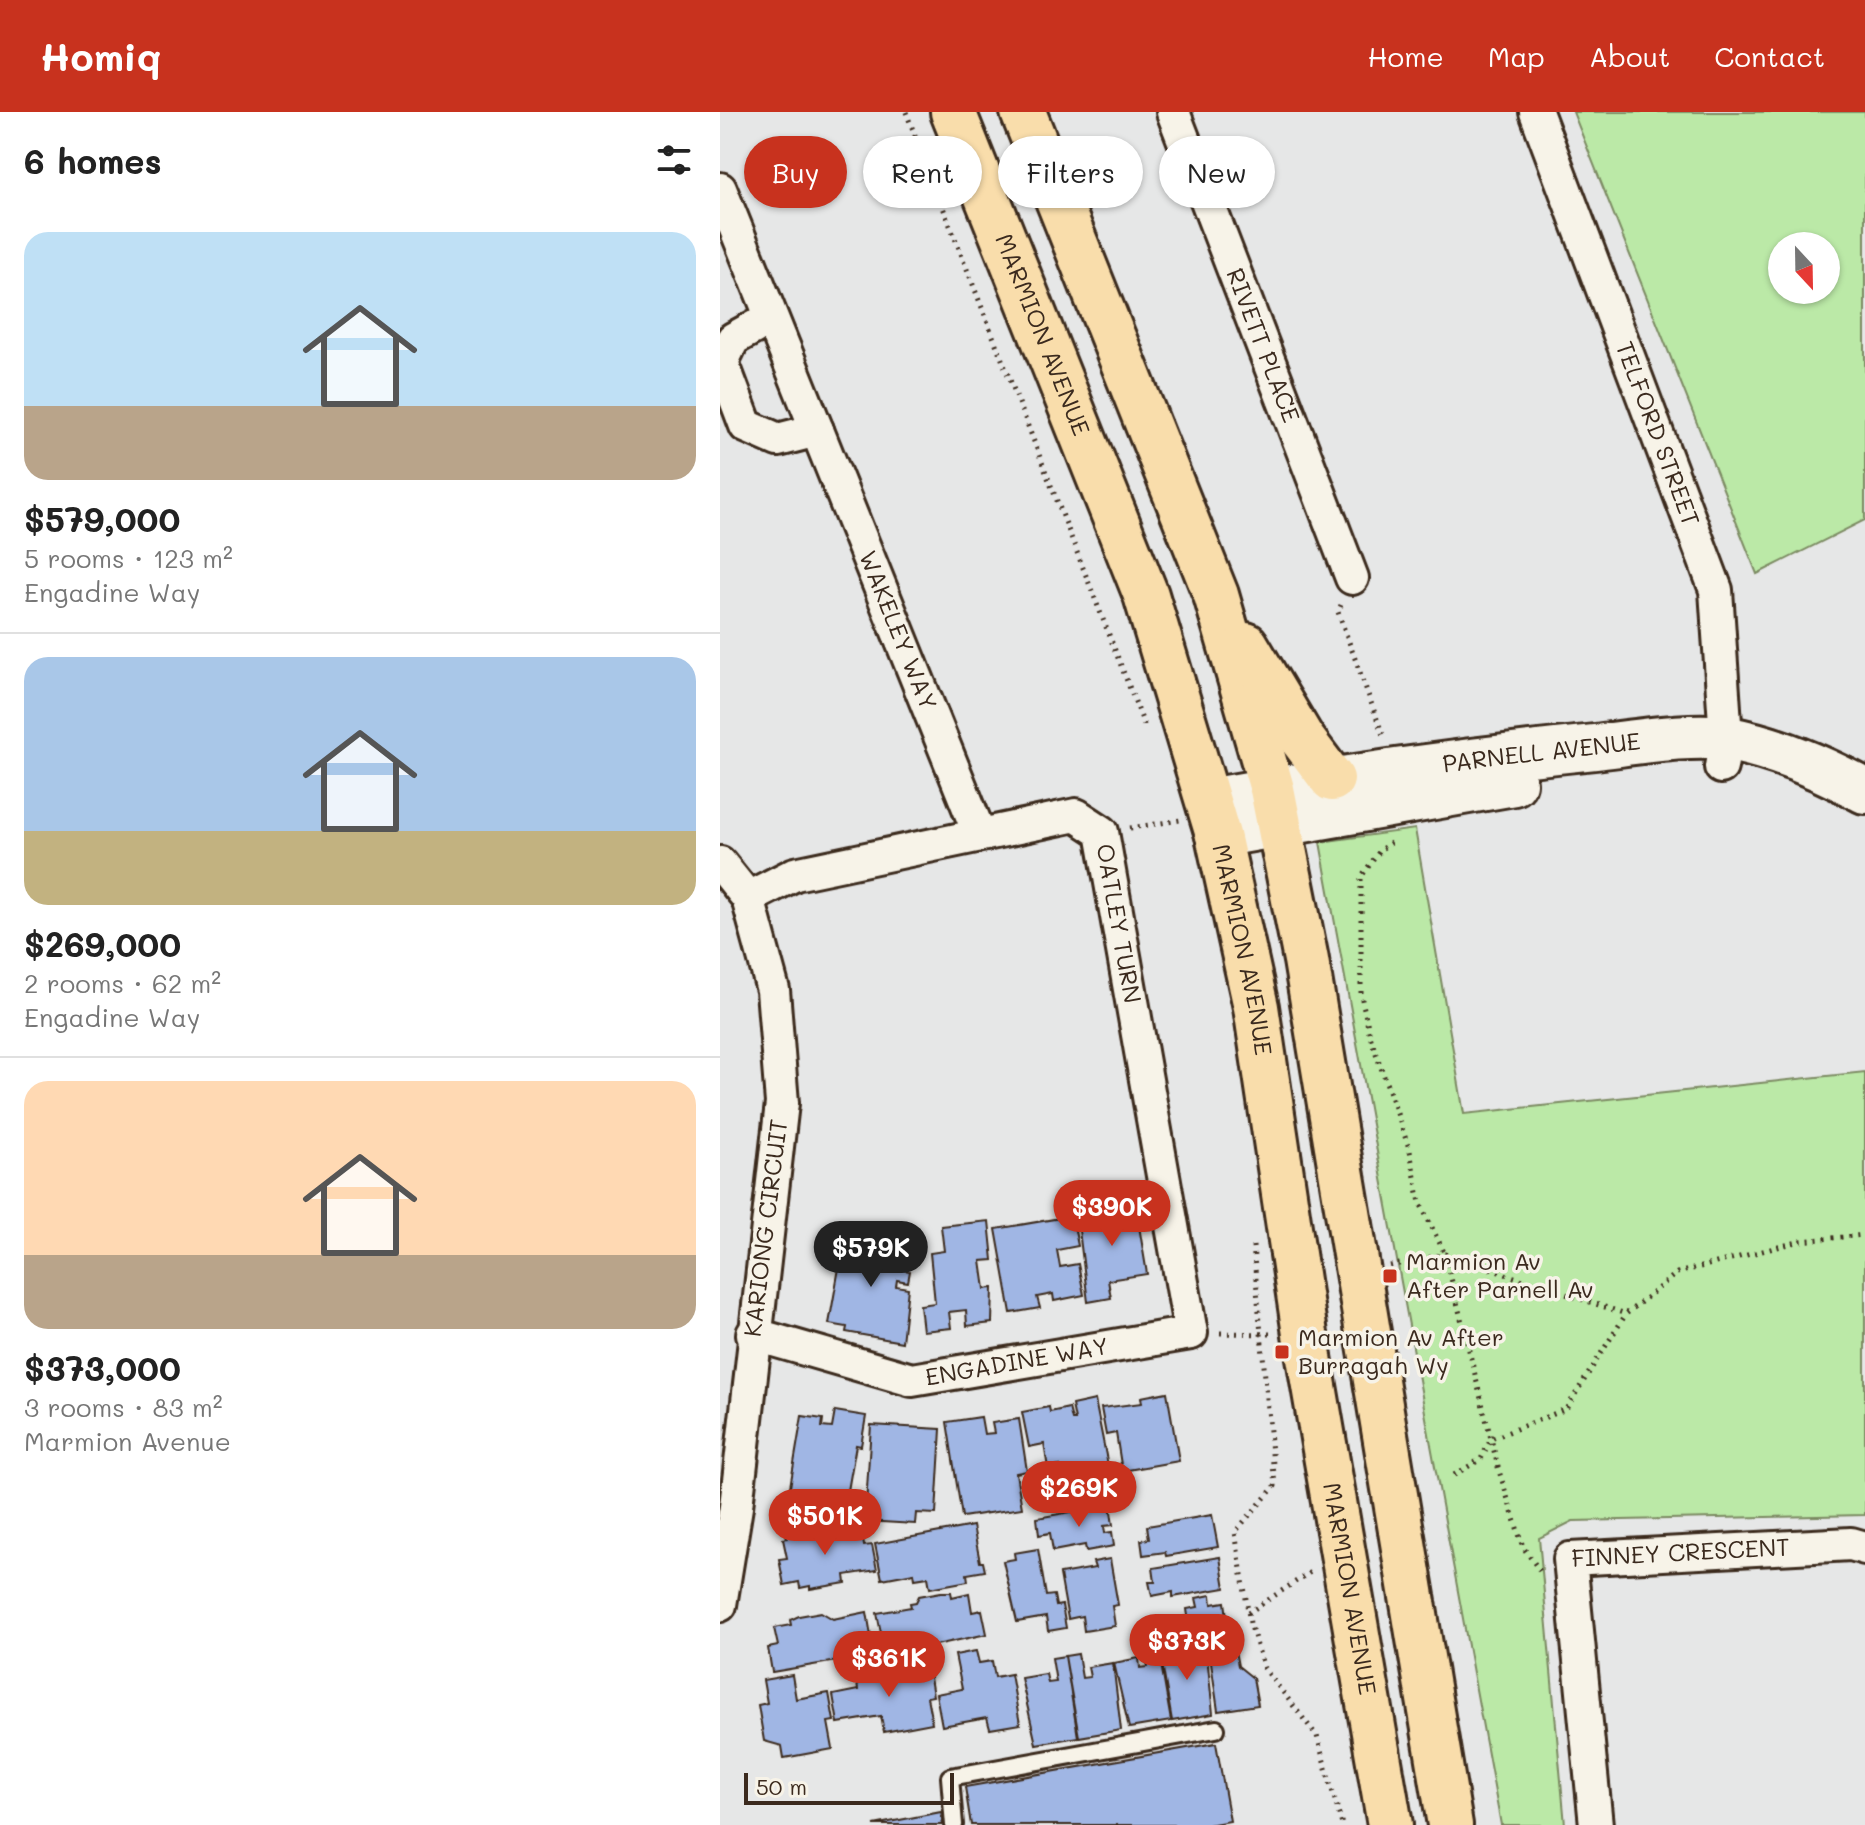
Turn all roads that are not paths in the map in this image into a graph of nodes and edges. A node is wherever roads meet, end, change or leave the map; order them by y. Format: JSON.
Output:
{"nodes":[{"id":1,"x":953,"y":112,"type":"edge"},
{"id":2,"x":1023,"y":112,"type":"edge"},
{"id":3,"x":1173,"y":112,"type":"edge"},
{"id":4,"x":1536,"y":112,"type":"edge"},
{"id":5,"x":720,"y":189,"type":"edge"},
{"id":6,"x":771,"y":318,"type":"junction"},
{"id":7,"x":817,"y":430,"type":"junction"},
{"id":8,"x":1352,"y":578,"type":"road end"},
{"id":9,"x":1216,"y":595,"type":"junction"},
{"id":10,"x":1724,"y":753,"type":"junction"},
{"id":11,"x":1332,"y":779,"type":"junction"},
{"id":12,"x":1865,"y":791,"type":"edge"},
{"id":13,"x":1277,"y":808,"type":"junction"},
{"id":14,"x":1865,"y":819,"type":"edge"},
{"id":15,"x":1194,"y":820,"type":"junction"},
{"id":16,"x":979,"y":833,"type":"junction"},
{"id":17,"x":720,"y":863,"type":"edge"},
{"id":18,"x":748,"y":898,"type":"junction"},
{"id":19,"x":1191,"y":1333,"type":"joint"},
{"id":20,"x":753,"y":1334,"type":"junction"},
{"id":21,"x":728,"y":1505,"type":"edge"},
{"id":22,"x":1865,"y":1548,"type":"edge"},
{"id":23,"x":720,"y":1605,"type":"edge"},
{"id":24,"x":1216,"y":1729,"type":"dead end"},
{"id":25,"x":954,"y":1825,"type":"edge"},
{"id":26,"x":1390,"y":1825,"type":"edge"},
{"id":27,"x":1450,"y":1825,"type":"edge"},
{"id":28,"x":1596,"y":1825,"type":"edge"}],
"edges":[{"from":1,"to":15,"type":"highway","name":"MARMION AVENUE"},
{"from":2,"to":9,"type":"highway"},
{"from":3,"to":8,"type":"street","name":"RIVETT PLACE"},
{"from":4,"to":10,"type":"street","name":"TELFORD STREET"},
{"from":5,"to":6,"type":"street","name":"WAKELEY WAY"},
{"from":6,"to":7,"type":"street","name":"WAKELEY WAY"},
{"from":6,"to":7,"type":"street"},
{"from":7,"to":16,"type":"street","name":"WAKELEY WAY"},
{"from":9,"to":11,"type":"highway"},
{"from":9,"to":13,"type":"highway"},
{"from":10,"to":11,"type":"street","name":"PARNELL AVENUE"},
{"from":10,"to":12,"type":"street","name":"PARNELL AVENUE"},
{"from":10,"to":13,"type":"street","name":"PARNELL AVENUE"},
{"from":10,"to":14,"type":"street","name":"PARNELL AVENUE"},
{"from":11,"to":13,"type":"street","name":"PARNELL AVENUE"},
{"from":13,"to":15,"type":"street","name":"PARNELL AVENUE"},
{"from":13,"to":27,"type":"highway"},
{"from":15,"to":26,"type":"highway","name":"MARMION AVENUE"},
{"from":16,"to":18,"type":"street","name":"OATLEY TURN"},
{"from":16,"to":19,"type":"street","name":"OATLEY TURN"},
{"from":17,"to":18,"type":"street","name":"KARIONG CIRCUIT"},
{"from":18,"to":20,"type":"street","name":"KARIONG CIRCUIT"},
{"from":19,"to":20,"type":"street","name":"ENGADINE WAY"},
{"from":20,"to":21,"type":"street","name":"KARIONG CIRCUIT"},
{"from":21,"to":23,"type":"street","name":"KARIONG CIRCUIT"},
{"from":22,"to":28,"type":"street","name":"FINNEY CRESCENT"},
{"from":24,"to":25,"type":"lane"}]}
